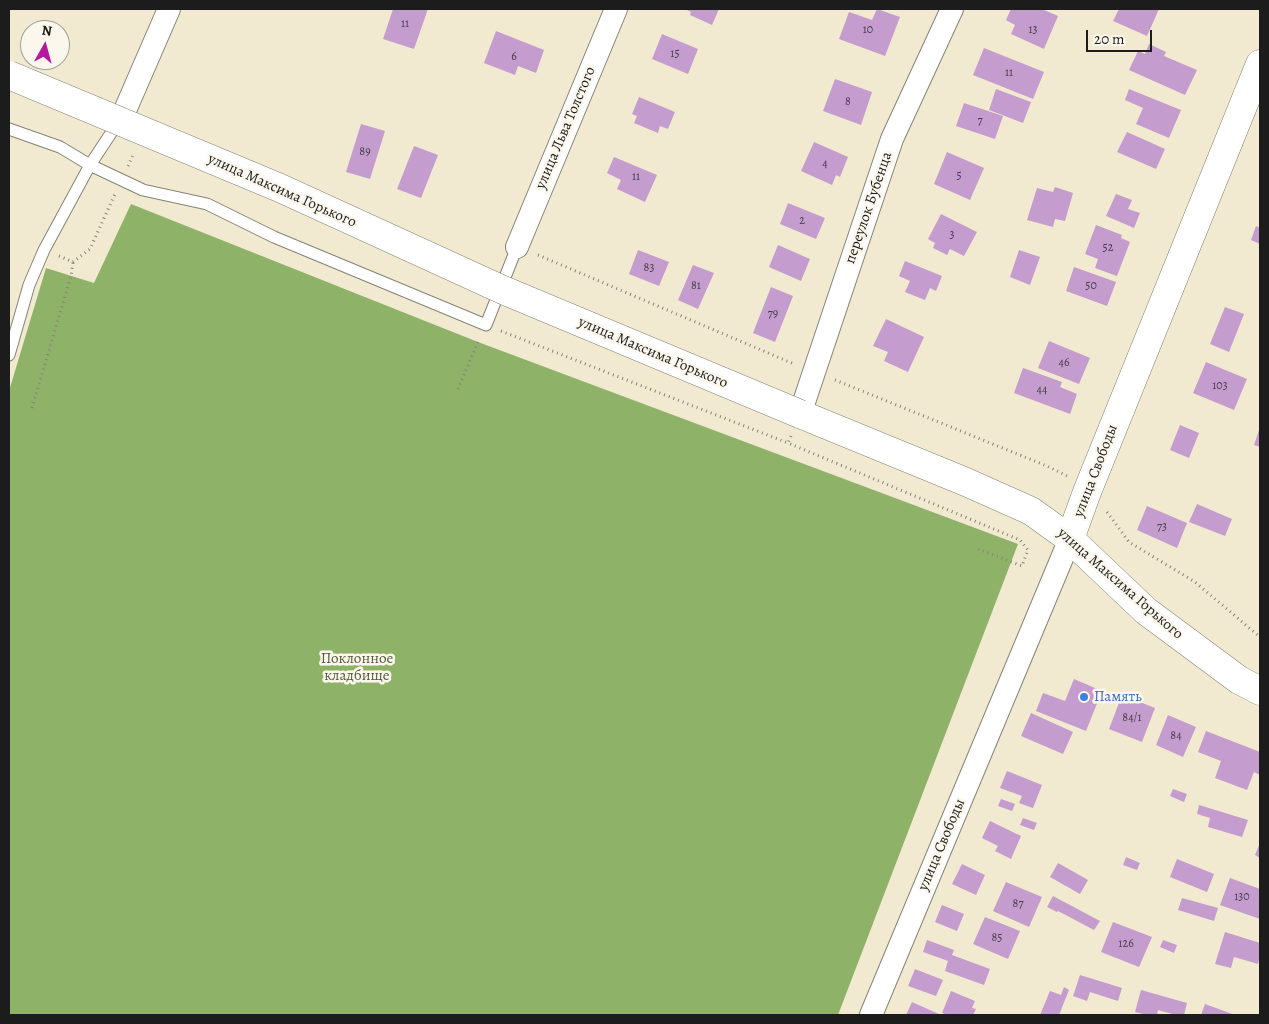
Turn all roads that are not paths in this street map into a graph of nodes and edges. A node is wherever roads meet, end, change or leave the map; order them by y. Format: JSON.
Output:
{"nodes":[{"id":1,"x":169,"y":9,"type":"edge"},
{"id":2,"x":616,"y":9,"type":"edge"},
{"id":3,"x":952,"y":9,"type":"edge"},
{"id":4,"x":1260,"y":64,"type":"edge"},
{"id":5,"x":9,"y":75,"type":"edge"},
{"id":6,"x":123,"y":115,"type":"junction"},
{"id":7,"x":9,"y":128,"type":"edge"},
{"id":8,"x":90,"y":166,"type":"junction"},
{"id":9,"x":517,"y":247,"type":"joint"},
{"id":10,"x":503,"y":282,"type":"junction"},
{"id":11,"x":9,"y":355,"type":"edge"},
{"id":12,"x":796,"y":422,"type":"junction"},
{"id":13,"x":1070,"y":539,"type":"junction"},
{"id":14,"x":1260,"y":691,"type":"edge"},
{"id":15,"x":871,"y":1015,"type":"edge"}],
"edges":[{"from":1,"to":6,"type":"street"},
{"from":2,"to":9,"type":"street","name":"улица Льва Толстого"},
{"from":3,"to":12,"type":"street","name":"переулок Бубенца"},
{"from":4,"to":13,"type":"main road","name":"улица Свободы"},
{"from":5,"to":12,"type":"main road","name":"улица Максима Горького","bridge":true},
{"from":6,"to":8,"type":"lane"},
{"from":6,"to":10,"type":"lane"},
{"from":7,"to":8,"type":"lane"},
{"from":8,"to":10,"type":"lane"},
{"from":8,"to":11,"type":"lane"},
{"from":9,"to":10,"type":"lane"},
{"from":12,"to":13,"type":"main road","name":"улица Максима Горького"},
{"from":13,"to":14,"type":"main road","name":"улица Максима Горького"},
{"from":13,"to":15,"type":"street","name":"улица Свободы"}]}
